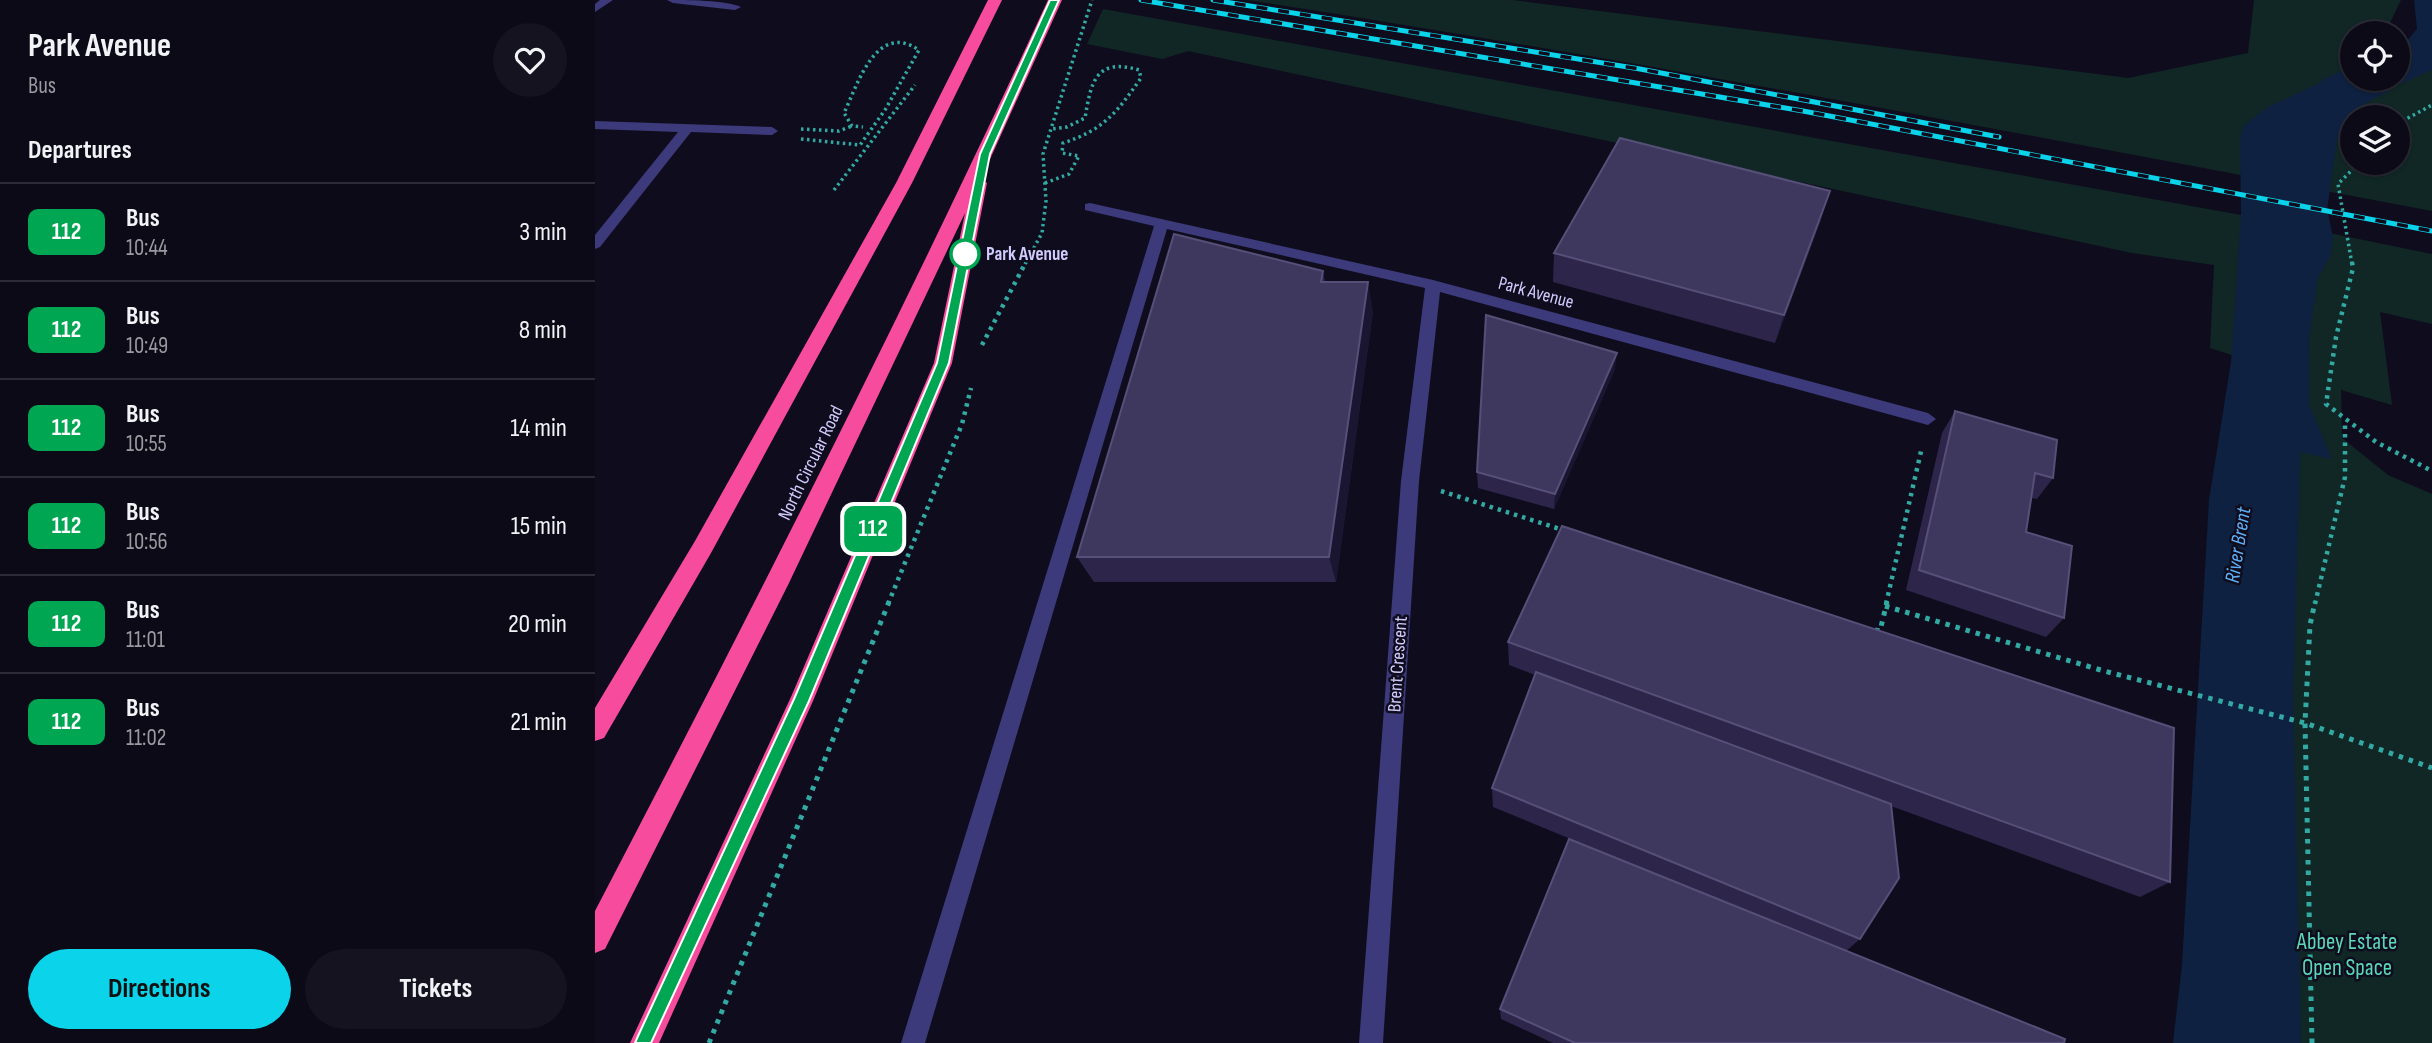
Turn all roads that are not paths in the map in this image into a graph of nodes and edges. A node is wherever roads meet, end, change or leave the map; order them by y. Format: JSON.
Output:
{"nodes":[{"id":1,"x":607,"y":0,"type":"edge"},
{"id":2,"x":673,"y":0,"type":"edge"},
{"id":3,"x":995,"y":0,"type":"edge"},
{"id":4,"x":1055,"y":0,"type":"edge"},
{"id":5,"x":735,"y":7,"type":"dead end"},
{"id":6,"x":595,"y":9,"type":"edge"},
{"id":7,"x":595,"y":125,"type":"edge"},
{"id":8,"x":688,"y":127,"type":"junction"},
{"id":9,"x":772,"y":131,"type":"road end"},
{"id":10,"x":985,"y":154,"type":"junction"},
{"id":11,"x":1090,"y":207,"type":"dead end"},
{"id":12,"x":1162,"y":223,"type":"junction"},
{"id":13,"x":595,"y":244,"type":"edge"},
{"id":14,"x":1433,"y":285,"type":"junction"},
{"id":15,"x":1928,"y":419,"type":"road end"},
{"id":16,"x":595,"y":730,"type":"edge"},
{"id":17,"x":595,"y":939,"type":"edge"},
{"id":18,"x":644,"y":1043,"type":"edge"},
{"id":19,"x":913,"y":1043,"type":"edge"},
{"id":20,"x":1371,"y":1043,"type":"edge"}],
"edges":[{"from":1,"to":6,"type":"street"},
{"from":2,"to":5,"type":"street"},
{"from":3,"to":16,"type":"highway"},
{"from":4,"to":10,"type":"highway","name":"North Circular Road"},
{"from":7,"to":8,"type":"street"},
{"from":8,"to":9,"type":"street"},
{"from":8,"to":13,"type":"street"},
{"from":10,"to":17,"type":"highway","name":"North Circular Road"},
{"from":10,"to":18,"type":"highway"},
{"from":11,"to":12,"type":"street","name":"Park Avenue"},
{"from":12,"to":14,"type":"street","name":"Park Avenue"},
{"from":12,"to":19,"type":"street"},
{"from":14,"to":15,"type":"street","name":"Park Avenue"},
{"from":14,"to":20,"type":"street","name":"Brent Crescent"}]}
